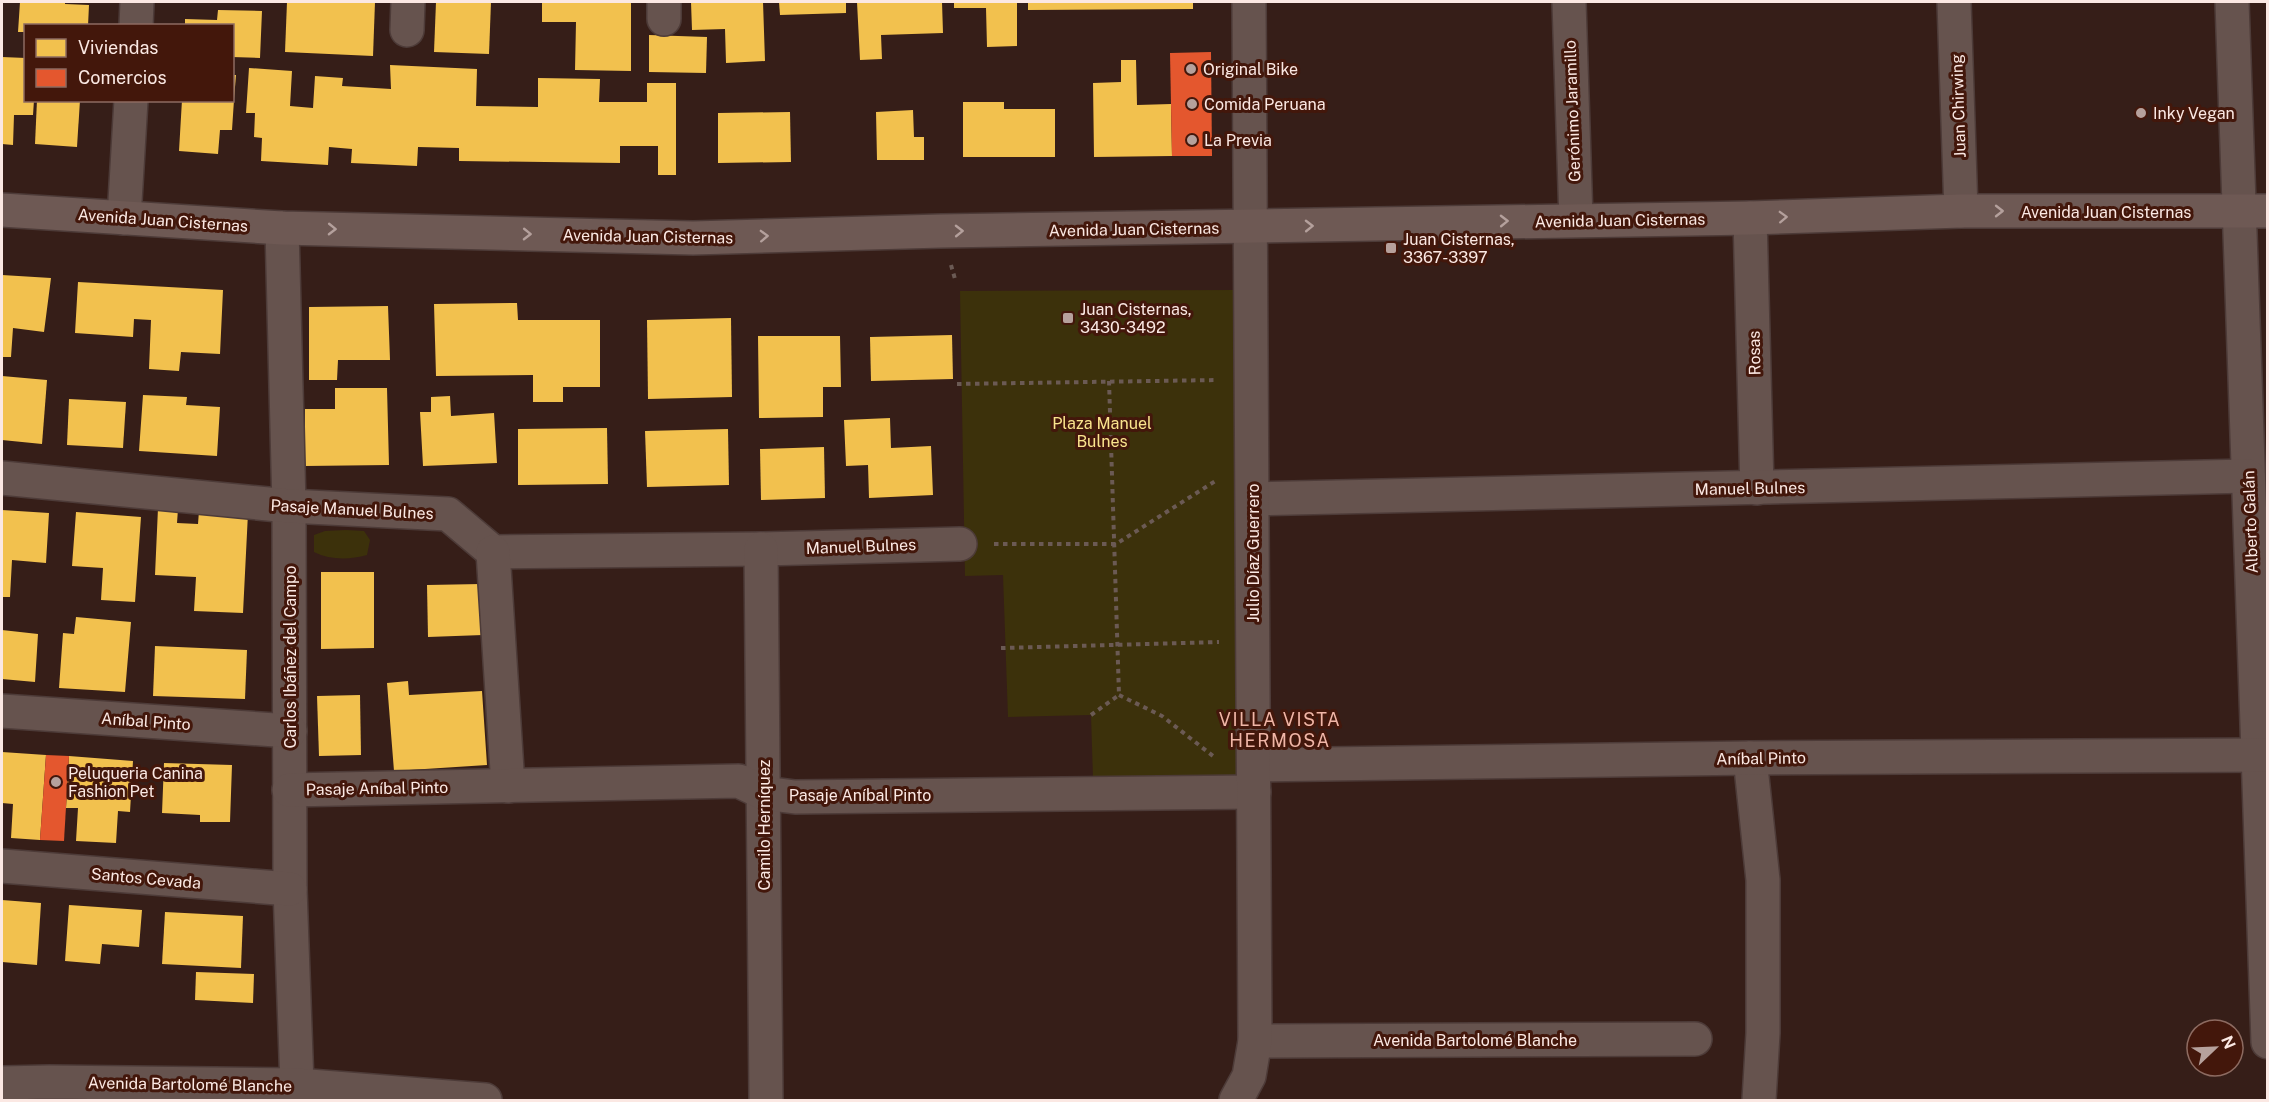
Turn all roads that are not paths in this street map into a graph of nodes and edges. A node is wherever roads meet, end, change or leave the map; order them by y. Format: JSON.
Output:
{"nodes":[{"id":1,"x":137,"y":2,"type":"edge"},
{"id":2,"x":1249,"y":2,"type":"edge"},
{"id":3,"x":1569,"y":2,"type":"edge"},
{"id":4,"x":1954,"y":2,"type":"edge"},
{"id":5,"x":2232,"y":2,"type":"edge"},
{"id":6,"x":136,"y":24,"type":"edge"},
{"id":7,"x":131,"y":102,"type":"edge"},
{"id":8,"x":2,"y":210,"type":"edge"},
{"id":9,"x":1961,"y":211,"type":"junction"},
{"id":10,"x":2253,"y":212,"type":"edge"},
{"id":11,"x":124,"y":218,"type":"junction"},
{"id":12,"x":1750,"y":218,"type":"junction"},
{"id":13,"x":1576,"y":220,"type":"junction"},
{"id":14,"x":1251,"y":227,"type":"junction"},
{"id":15,"x":282,"y":228,"type":"junction"},
{"id":16,"x":2248,"y":476,"type":"junction"},
{"id":17,"x":2,"y":478,"type":"edge"},
{"id":18,"x":1757,"y":488,"type":"junction"},
{"id":19,"x":1253,"y":499,"type":"junction"},
{"id":20,"x":289,"y":506,"type":"junction"},
{"id":21,"x":960,"y":544,"type":"road end"},
{"id":22,"x":761,"y":549,"type":"junction"},
{"id":23,"x":494,"y":552,"type":"junction"},
{"id":24,"x":2,"y":711,"type":"edge"},
{"id":25,"x":290,"y":731,"type":"junction"},
{"id":26,"x":2263,"y":755,"type":"edge"},
{"id":27,"x":1750,"y":758,"type":"junction"},
{"id":28,"x":1254,"y":779,"type":"junction"},
{"id":29,"x":508,"y":786,"type":"junction"},
{"id":30,"x":289,"y":790,"type":"junction"},
{"id":31,"x":764,"y":793,"type":"junction"},
{"id":32,"x":2,"y":866,"type":"edge"},
{"id":33,"x":290,"y":889,"type":"junction"},
{"id":34,"x":1695,"y":1039,"type":"dead end"},
{"id":35,"x":1255,"y":1041,"type":"junction"},
{"id":36,"x":2268,"y":1042,"type":"edge"},
{"id":37,"x":2,"y":1083,"type":"edge"},
{"id":38,"x":297,"y":1085,"type":"junction"},
{"id":39,"x":485,"y":1101,"type":"edge"},
{"id":40,"x":766,"y":1101,"type":"edge"},
{"id":41,"x":1236,"y":1101,"type":"edge"},
{"id":42,"x":1759,"y":1101,"type":"edge"}],
"edges":[{"from":1,"to":6,"type":"street"},
{"from":2,"to":14,"type":"street","name":"Julio Díaz Guerrero"},
{"from":3,"to":13,"type":"street","name":"Gerónimo Jaramillo"},
{"from":4,"to":9,"type":"street","name":"Juan Chirwing"},
{"from":5,"to":10,"type":"street","name":"Alberto Galán"},
{"from":7,"to":11,"type":"street"},
{"from":8,"to":11,"type":"main road","name":"Avenida Juan Cisternas"},
{"from":9,"to":10,"type":"main road","name":"Avenida Juan Cisternas","one_way":true},
{"from":12,"to":9,"type":"main road","name":"Avenida Juan Cisternas","one_way":true},
{"from":10,"to":16,"type":"street","name":"Alberto Galán"},
{"from":11,"to":15,"type":"main road","name":"Avenida Juan Cisternas"},
{"from":12,"to":13,"type":"main road","name":"Avenida Juan Cisternas"},
{"from":12,"to":18,"type":"street","name":"Rosas"},
{"from":14,"to":13,"type":"main road","name":"Avenida Juan Cisternas","one_way":true},
{"from":15,"to":14,"type":"main road","name":"Avenida Juan Cisternas","one_way":true},
{"from":14,"to":19,"type":"street","name":"Julio Díaz Guerrero"},
{"from":15,"to":20,"type":"street","name":"Carlos Ibáñez del Campo"},
{"from":16,"to":18,"type":"street","name":"Manuel Bulnes"},
{"from":16,"to":26,"type":"street","name":"Alberto Galán"},
{"from":17,"to":20,"type":"street","name":"Pasaje Manuel Bulnes"},
{"from":18,"to":19,"type":"street","name":"Manuel Bulnes"},
{"from":19,"to":28,"type":"street","name":"Julio Díaz Guerrero"},
{"from":20,"to":23,"type":"street","name":"Pasaje Manuel Bulnes"},
{"from":20,"to":25,"type":"street","name":"Carlos Ibáñez del Campo"},
{"from":21,"to":22,"type":"street","name":"Manuel Bulnes"},
{"from":22,"to":23,"type":"street"},
{"from":22,"to":31,"type":"street","name":"Camilo Herníquez"},
{"from":23,"to":29,"type":"street"},
{"from":24,"to":25,"type":"street","name":"Aníbal Pinto"},
{"from":25,"to":30,"type":"street","name":"Carlos Ibáñez del Campo"},
{"from":26,"to":27,"type":"street","name":"Aníbal Pinto"},
{"from":26,"to":36,"type":"street","name":"Alberto Galán"},
{"from":27,"to":28,"type":"street","name":"Aníbal Pinto"},
{"from":27,"to":42,"type":"street"},
{"from":28,"to":31,"type":"street","name":"Pasaje Aníbal Pinto"},
{"from":28,"to":35,"type":"street","name":"Julio Díaz Guerrero"},
{"from":29,"to":30,"type":"street","name":"Pasaje Aníbal Pinto"},
{"from":29,"to":31,"type":"street","name":"Pasaje Aníbal Pinto"},
{"from":30,"to":33,"type":"street","name":"Carlos Ibáñez del Campo"},
{"from":31,"to":40,"type":"street","name":"Camilo Herníquez"},
{"from":32,"to":33,"type":"street","name":"Santos Cevada"},
{"from":33,"to":38,"type":"street","name":"Carlos Ibáñez del Campo"},
{"from":34,"to":35,"type":"street","name":"Avenida Bartolomé Blanche"},
{"from":35,"to":41,"type":"street","name":"Julio Díaz Guerrero"},
{"from":37,"to":38,"type":"street","name":"Avenida Bartolomé Blanche"},
{"from":38,"to":39,"type":"street","name":"Avenida Bartolomé Blanche"}]}
